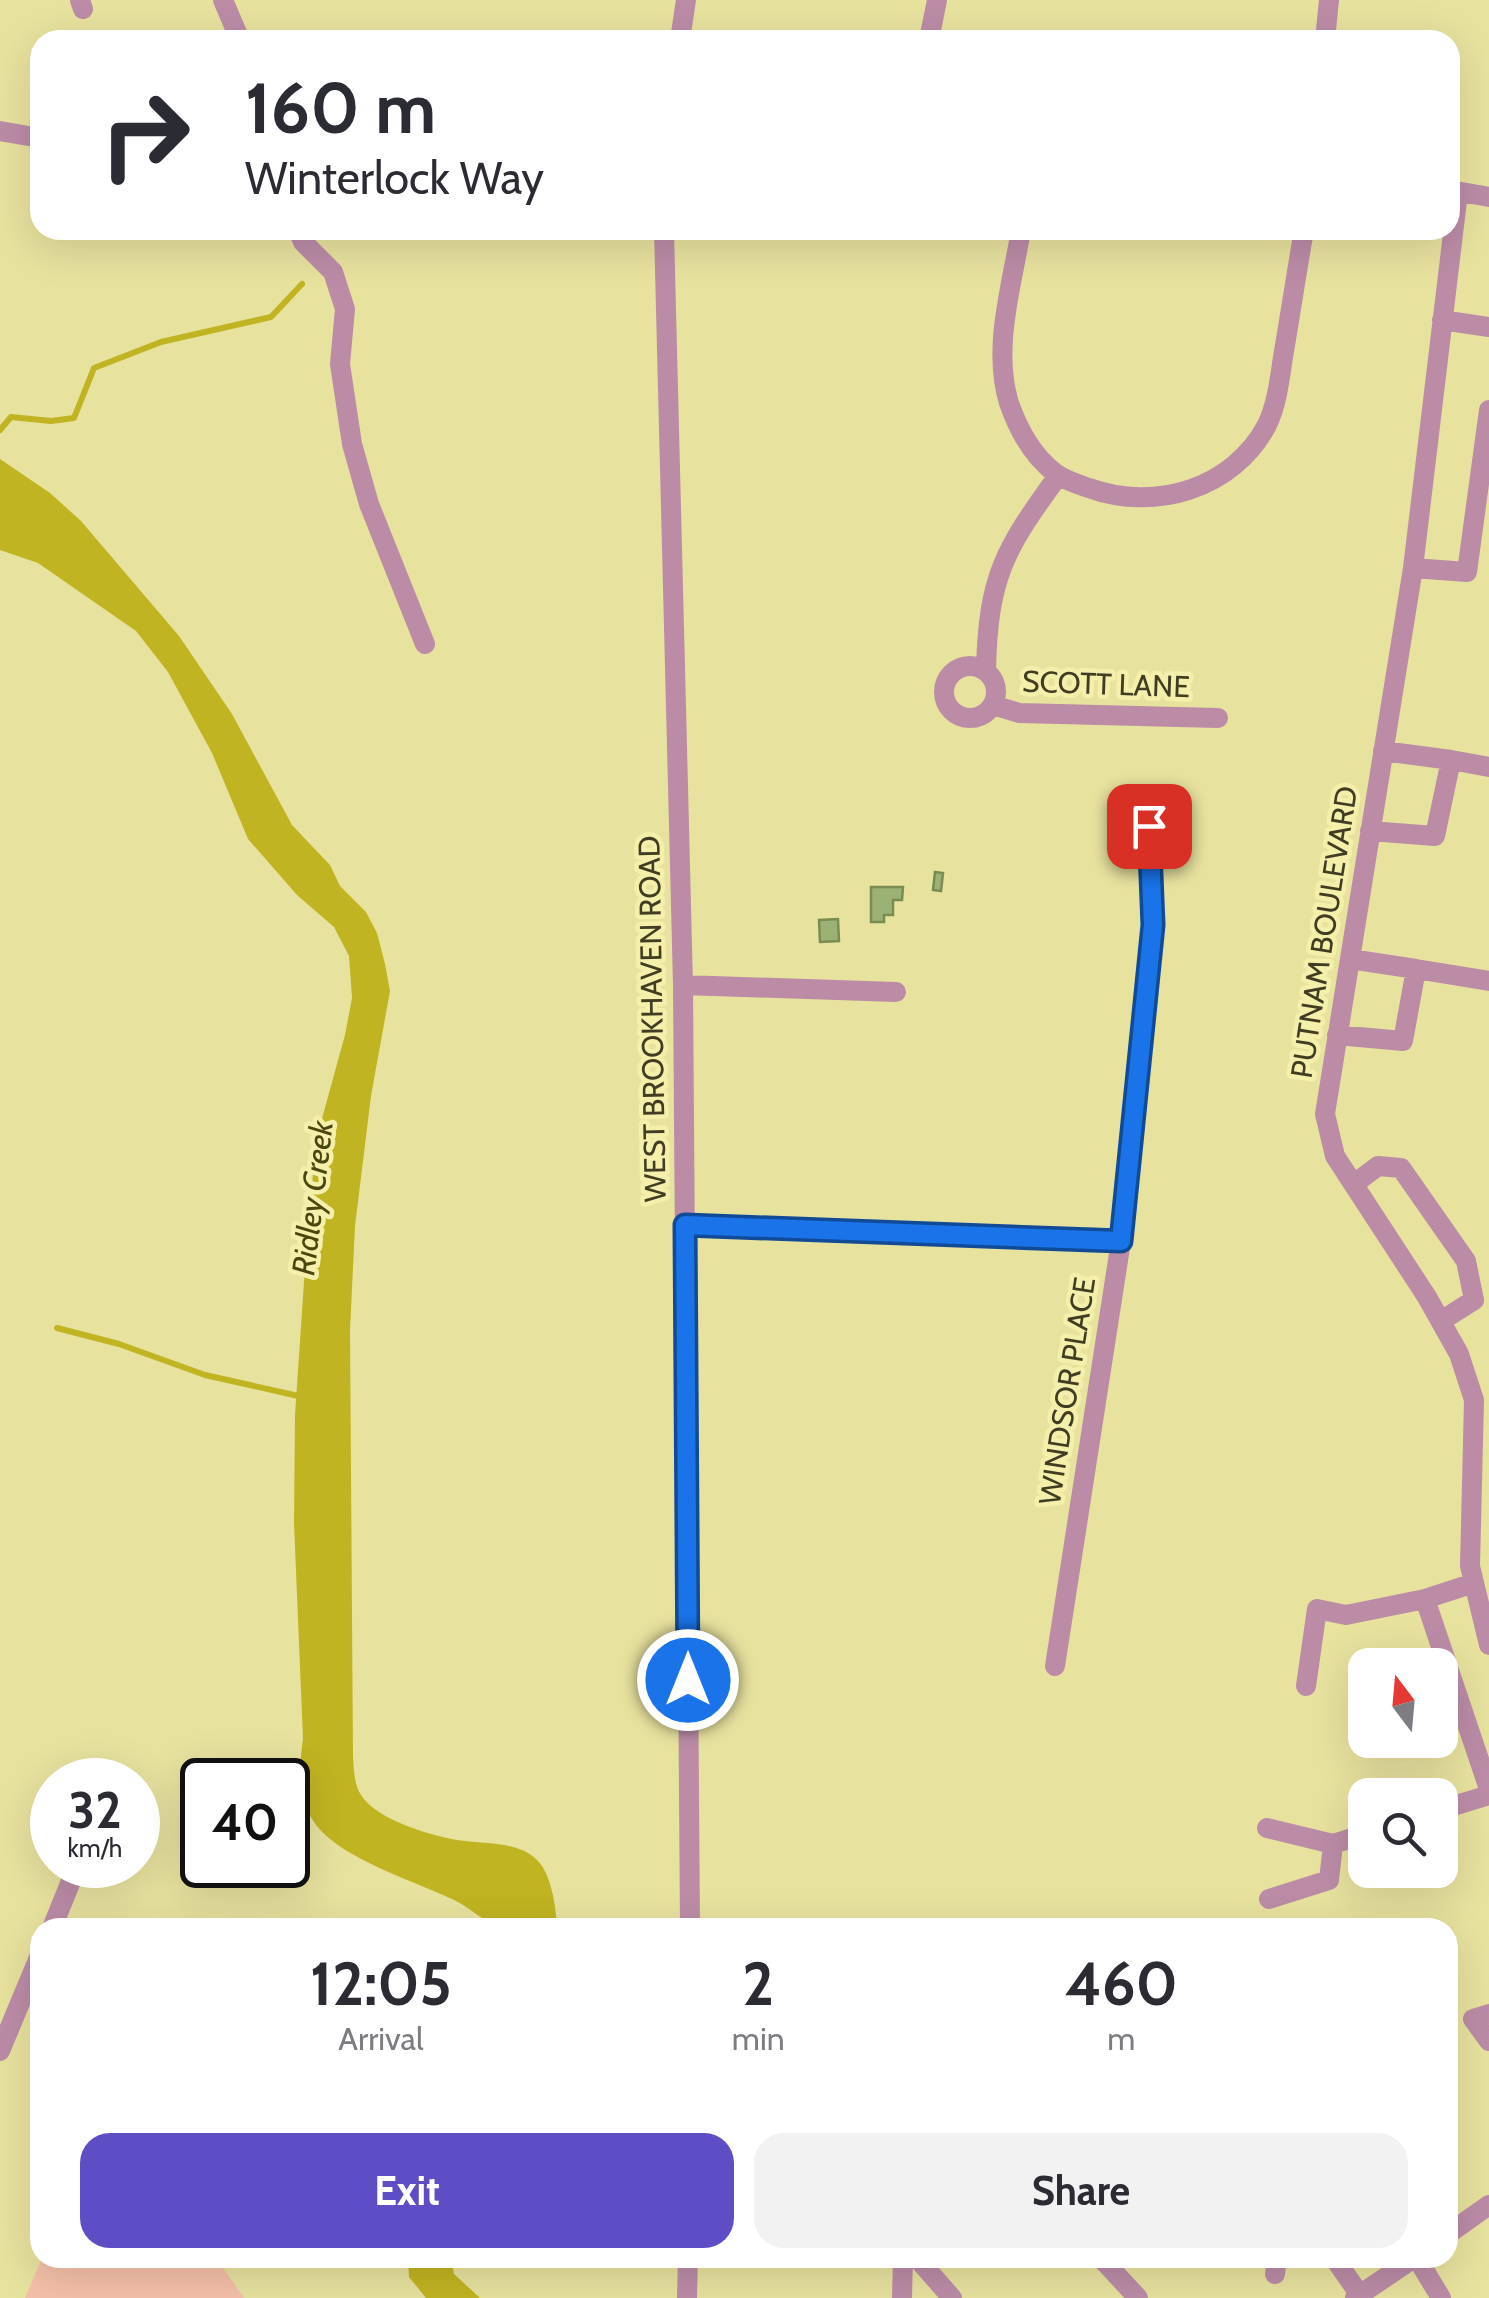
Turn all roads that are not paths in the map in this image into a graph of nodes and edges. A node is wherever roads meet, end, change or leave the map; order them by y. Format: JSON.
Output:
{"nodes":[{"id":1,"x":222,"y":0,"type":"edge"},
{"id":2,"x":686,"y":0,"type":"edge"},
{"id":3,"x":937,"y":0,"type":"edge"},
{"id":4,"x":1329,"y":0,"type":"edge"},
{"id":5,"x":236,"y":30,"type":"edge"},
{"id":6,"x":682,"y":30,"type":"edge"},
{"id":7,"x":931,"y":30,"type":"edge"},
{"id":8,"x":1327,"y":30,"type":"edge"},
{"id":9,"x":0,"y":131,"type":"edge"},
{"id":10,"x":30,"y":136,"type":"edge"},
{"id":11,"x":1460,"y":192,"type":"edge"},
{"id":12,"x":1489,"y":197,"type":"edge"},
{"id":13,"x":301,"y":240,"type":"edge"},
{"id":14,"x":664,"y":240,"type":"edge"},
{"id":15,"x":1019,"y":240,"type":"edge"},
{"id":16,"x":1302,"y":240,"type":"edge"},
{"id":17,"x":1449,"y":240,"type":"edge"},
{"id":18,"x":1442,"y":320,"type":"junction"},
{"id":19,"x":1489,"y":327,"type":"edge"},
{"id":20,"x":1489,"y":410,"type":"edge"},
{"id":21,"x":1058,"y":476,"type":"junction"},
{"id":22,"x":1413,"y":568,"type":"junction"},
{"id":23,"x":424,"y":644,"type":"dead end"},
{"id":24,"x":986,"y":671,"type":"junction"},
{"id":25,"x":992,"y":704,"type":"junction"},
{"id":26,"x":1218,"y":718,"type":"dead end"},
{"id":27,"x":1384,"y":751,"type":"junction"},
{"id":28,"x":1451,"y":760,"type":"junction"},
{"id":29,"x":1489,"y":767,"type":"edge"},
{"id":30,"x":1149,"y":826,"type":"dead end"},
{"id":31,"x":1370,"y":831,"type":"junction"},
{"id":32,"x":1350,"y":959,"type":"junction"},
{"id":33,"x":1416,"y":969,"type":"junction"},
{"id":34,"x":1489,"y":981,"type":"edge"},
{"id":35,"x":683,"y":985,"type":"junction"},
{"id":36,"x":896,"y":992,"type":"dead end"},
{"id":37,"x":1338,"y":1035,"type":"junction"},
{"id":38,"x":1354,"y":1184,"type":"junction"},
{"id":39,"x":685,"y":1225,"type":"junction"},
{"id":40,"x":1121,"y":1241,"type":"junction"},
{"id":41,"x":1440,"y":1321,"type":"junction"},
{"id":42,"x":1474,"y":1583,"type":"junction"},
{"id":43,"x":1425,"y":1598,"type":"junction"},
{"id":44,"x":1488,"y":1642,"type":"edge"},
{"id":45,"x":1055,"y":1666,"type":"dead end"},
{"id":46,"x":1306,"y":1686,"type":"dead end"},
{"id":47,"x":1489,"y":1792,"type":"edge"},
{"id":48,"x":1458,"y":1803,"type":"edge"},
{"id":49,"x":1267,"y":1828,"type":"dead end"},
{"id":50,"x":1348,"y":1839,"type":"edge"},
{"id":51,"x":1333,"y":1844,"type":"junction"},
{"id":52,"x":68,"y":1888,"type":"edge"},
{"id":53,"x":1269,"y":1899,"type":"dead end"},
{"id":54,"x":56,"y":1918,"type":"edge"},
{"id":55,"x":690,"y":1918,"type":"edge"},
{"id":56,"x":30,"y":1979,"type":"edge"},
{"id":57,"x":1489,"y":2014,"type":"edge"},
{"id":58,"x":1489,"y":2041,"type":"edge"},
{"id":59,"x":0,"y":2051,"type":"edge"},
{"id":60,"x":1489,"y":2205,"type":"edge"},
{"id":61,"x":1458,"y":2220,"type":"edge"},
{"id":62,"x":688,"y":2268,"type":"edge"},
{"id":63,"x":903,"y":2268,"type":"edge"},
{"id":64,"x":926,"y":2268,"type":"edge"},
{"id":65,"x":1110,"y":2268,"type":"edge"},
{"id":66,"x":1340,"y":2268,"type":"edge"},
{"id":67,"x":1400,"y":2268,"type":"edge"},
{"id":68,"x":1422,"y":2268,"type":"edge"},
{"id":69,"x":1358,"y":2296,"type":"edge"},
{"id":70,"x":687,"y":2298,"type":"edge"},
{"id":71,"x":902,"y":2298,"type":"edge"},
{"id":72,"x":952,"y":2298,"type":"edge"},
{"id":73,"x":1138,"y":2298,"type":"edge"},
{"id":74,"x":1441,"y":2298,"type":"edge"}],
"edges":[{"from":1,"to":5,"type":"street"},
{"from":2,"to":6,"type":"street"},
{"from":3,"to":7,"type":"street"},
{"from":4,"to":8,"type":"street"},
{"from":9,"to":10,"type":"street"},
{"from":11,"to":12,"type":"street"},
{"from":13,"to":23,"type":"street"},
{"from":14,"to":35,"type":"street","name":"WEST BROOKHAVEN ROAD"},
{"from":15,"to":21,"type":"street"},
{"from":16,"to":21,"type":"street"},
{"from":17,"to":18,"type":"street","name":"PUTNAM BOULEVARD"},
{"from":18,"to":19,"type":"street"},
{"from":18,"to":22,"type":"street","name":"PUTNAM BOULEVARD"},
{"from":20,"to":22,"type":"street"},
{"from":21,"to":24,"type":"street","name":"SCOTT LANE"},
{"from":22,"to":27,"type":"street","name":"PUTNAM BOULEVARD"},
{"from":24,"to":25,"type":"street","name":"SCOTT LANE"},
{"from":24,"to":25,"type":"street","name":"SCOTT LANE"},
{"from":25,"to":26,"type":"street","name":"SCOTT LANE"},
{"from":27,"to":28,"type":"street"},
{"from":27,"to":31,"type":"street","name":"PUTNAM BOULEVARD"},
{"from":28,"to":29,"type":"street"},
{"from":28,"to":31,"type":"street"},
{"from":30,"to":40,"type":"street","name":"WINDSOR PLACE"},
{"from":31,"to":32,"type":"street","name":"PUTNAM BOULEVARD"},
{"from":32,"to":33,"type":"street"},
{"from":32,"to":37,"type":"street","name":"PUTNAM BOULEVARD"},
{"from":33,"to":34,"type":"street"},
{"from":33,"to":37,"type":"street"},
{"from":35,"to":36,"type":"street"},
{"from":35,"to":39,"type":"street","name":"WEST BROOKHAVEN ROAD"},
{"from":37,"to":38,"type":"street","name":"PUTNAM BOULEVARD"},
{"from":38,"to":41,"type":"street","name":"PUTNAM BOULEVARD"},
{"from":38,"to":41,"type":"street"},
{"from":39,"to":40,"type":"street"},
{"from":39,"to":55,"type":"street","name":"WEST BROOKHAVEN ROAD"},
{"from":40,"to":45,"type":"street","name":"WINDSOR PLACE"},
{"from":41,"to":42,"type":"street","name":"PUTNAM BOULEVARD"},
{"from":42,"to":43,"type":"street"},
{"from":42,"to":44,"type":"street","name":"PUTNAM BOULEVARD"},
{"from":43,"to":46,"type":"street"},
{"from":43,"to":47,"type":"street"},
{"from":47,"to":48,"type":"street"},
{"from":49,"to":51,"type":"street"},
{"from":50,"to":51,"type":"street"},
{"from":51,"to":53,"type":"street"},
{"from":52,"to":54,"type":"street"},
{"from":56,"to":59,"type":"street"},
{"from":57,"to":58,"type":"street"},
{"from":60,"to":61,"type":"street"},
{"from":62,"to":70,"type":"street"},
{"from":63,"to":71,"type":"street"},
{"from":64,"to":72,"type":"street"},
{"from":65,"to":73,"type":"street"},
{"from":66,"to":69,"type":"street"},
{"from":67,"to":69,"type":"street"},
{"from":68,"to":74,"type":"street"}]}
